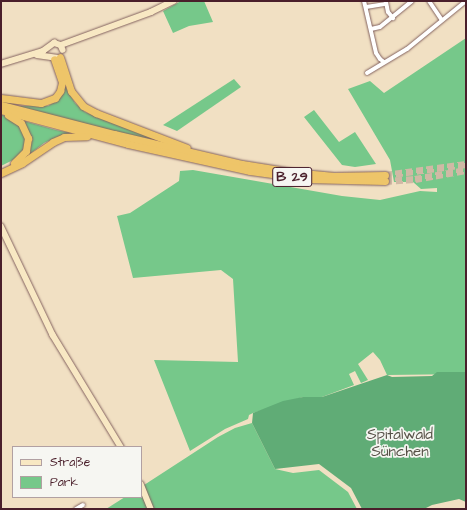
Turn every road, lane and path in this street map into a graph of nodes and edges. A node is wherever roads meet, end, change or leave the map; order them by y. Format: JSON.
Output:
{"nodes":[{"id":1,"x":174,"y":1,"type":"edge"},
{"id":2,"x":364,"y":1,"type":"edge"},
{"id":3,"x":412,"y":1,"type":"edge"},
{"id":4,"x":429,"y":1,"type":"edge"},
{"id":5,"x":466,"y":1,"type":"edge"},
{"id":6,"x":386,"y":2,"type":"edge"},
{"id":7,"x":366,"y":7,"type":"junction"},
{"id":8,"x":393,"y":18,"type":"junction"},
{"id":9,"x":442,"y":20,"type":"junction"},
{"id":10,"x":371,"y":29,"type":"junction"},
{"id":11,"x":47,"y":49,"type":"junction"},
{"id":12,"x":57,"y":53,"type":"junction"},
{"id":13,"x":29,"y":56,"type":"junction"},
{"id":14,"x":384,"y":62,"type":"junction"},
{"id":15,"x":1,"y":64,"type":"edge"},
{"id":16,"x":368,"y":74,"type":"dead end"},
{"id":17,"x":1,"y":98,"type":"edge"},
{"id":18,"x":1,"y":108,"type":"edge"},
{"id":19,"x":107,"y":138,"type":"junction"},
{"id":20,"x":207,"y":157,"type":"junction"},
{"id":21,"x":1,"y":171,"type":"edge"},
{"id":22,"x":1,"y":226,"type":"edge"},
{"id":23,"x":120,"y":446,"type":"edge"},
{"id":24,"x":142,"y":486,"type":"edge"},
{"id":25,"x":83,"y":505,"type":"dead end"},
{"id":26,"x":76,"y":509,"type":"edge"},
{"id":27,"x":151,"y":509,"type":"edge"}],
"edges":[{"from":1,"to":12,"type":"main road"},
{"from":2,"to":7,"type":"street"},
{"from":3,"to":8,"type":"street"},
{"from":4,"to":9,"type":"street"},
{"from":5,"to":9,"type":"street"},
{"from":6,"to":7,"type":"street"},
{"from":6,"to":8,"type":"street"},
{"from":7,"to":10,"type":"street"},
{"from":8,"to":10,"type":"street"},
{"from":9,"to":14,"type":"street"},
{"from":10,"to":14,"type":"street"},
{"from":11,"to":12,"type":"main road"},
{"from":11,"to":12,"type":"main road"},
{"from":11,"to":13,"type":"main road"},
{"from":12,"to":13,"type":"main road"},
{"from":12,"to":17,"type":"highway"},
{"from":12,"to":20,"type":"highway"},
{"from":13,"to":15,"type":"main road"},
{"from":14,"to":16,"type":"street"},
{"from":18,"to":19,"type":"highway","number":"B 29"},
{"from":18,"to":20,"type":"highway","number":"B 29"},
{"from":18,"to":21,"type":"highway"},
{"from":19,"to":20,"type":"highway","number":"B 29"},
{"from":19,"to":21,"type":"highway"},
{"from":22,"to":23,"type":"main road"},
{"from":24,"to":27,"type":"main road"},
{"from":25,"to":26,"type":"street"}]}
